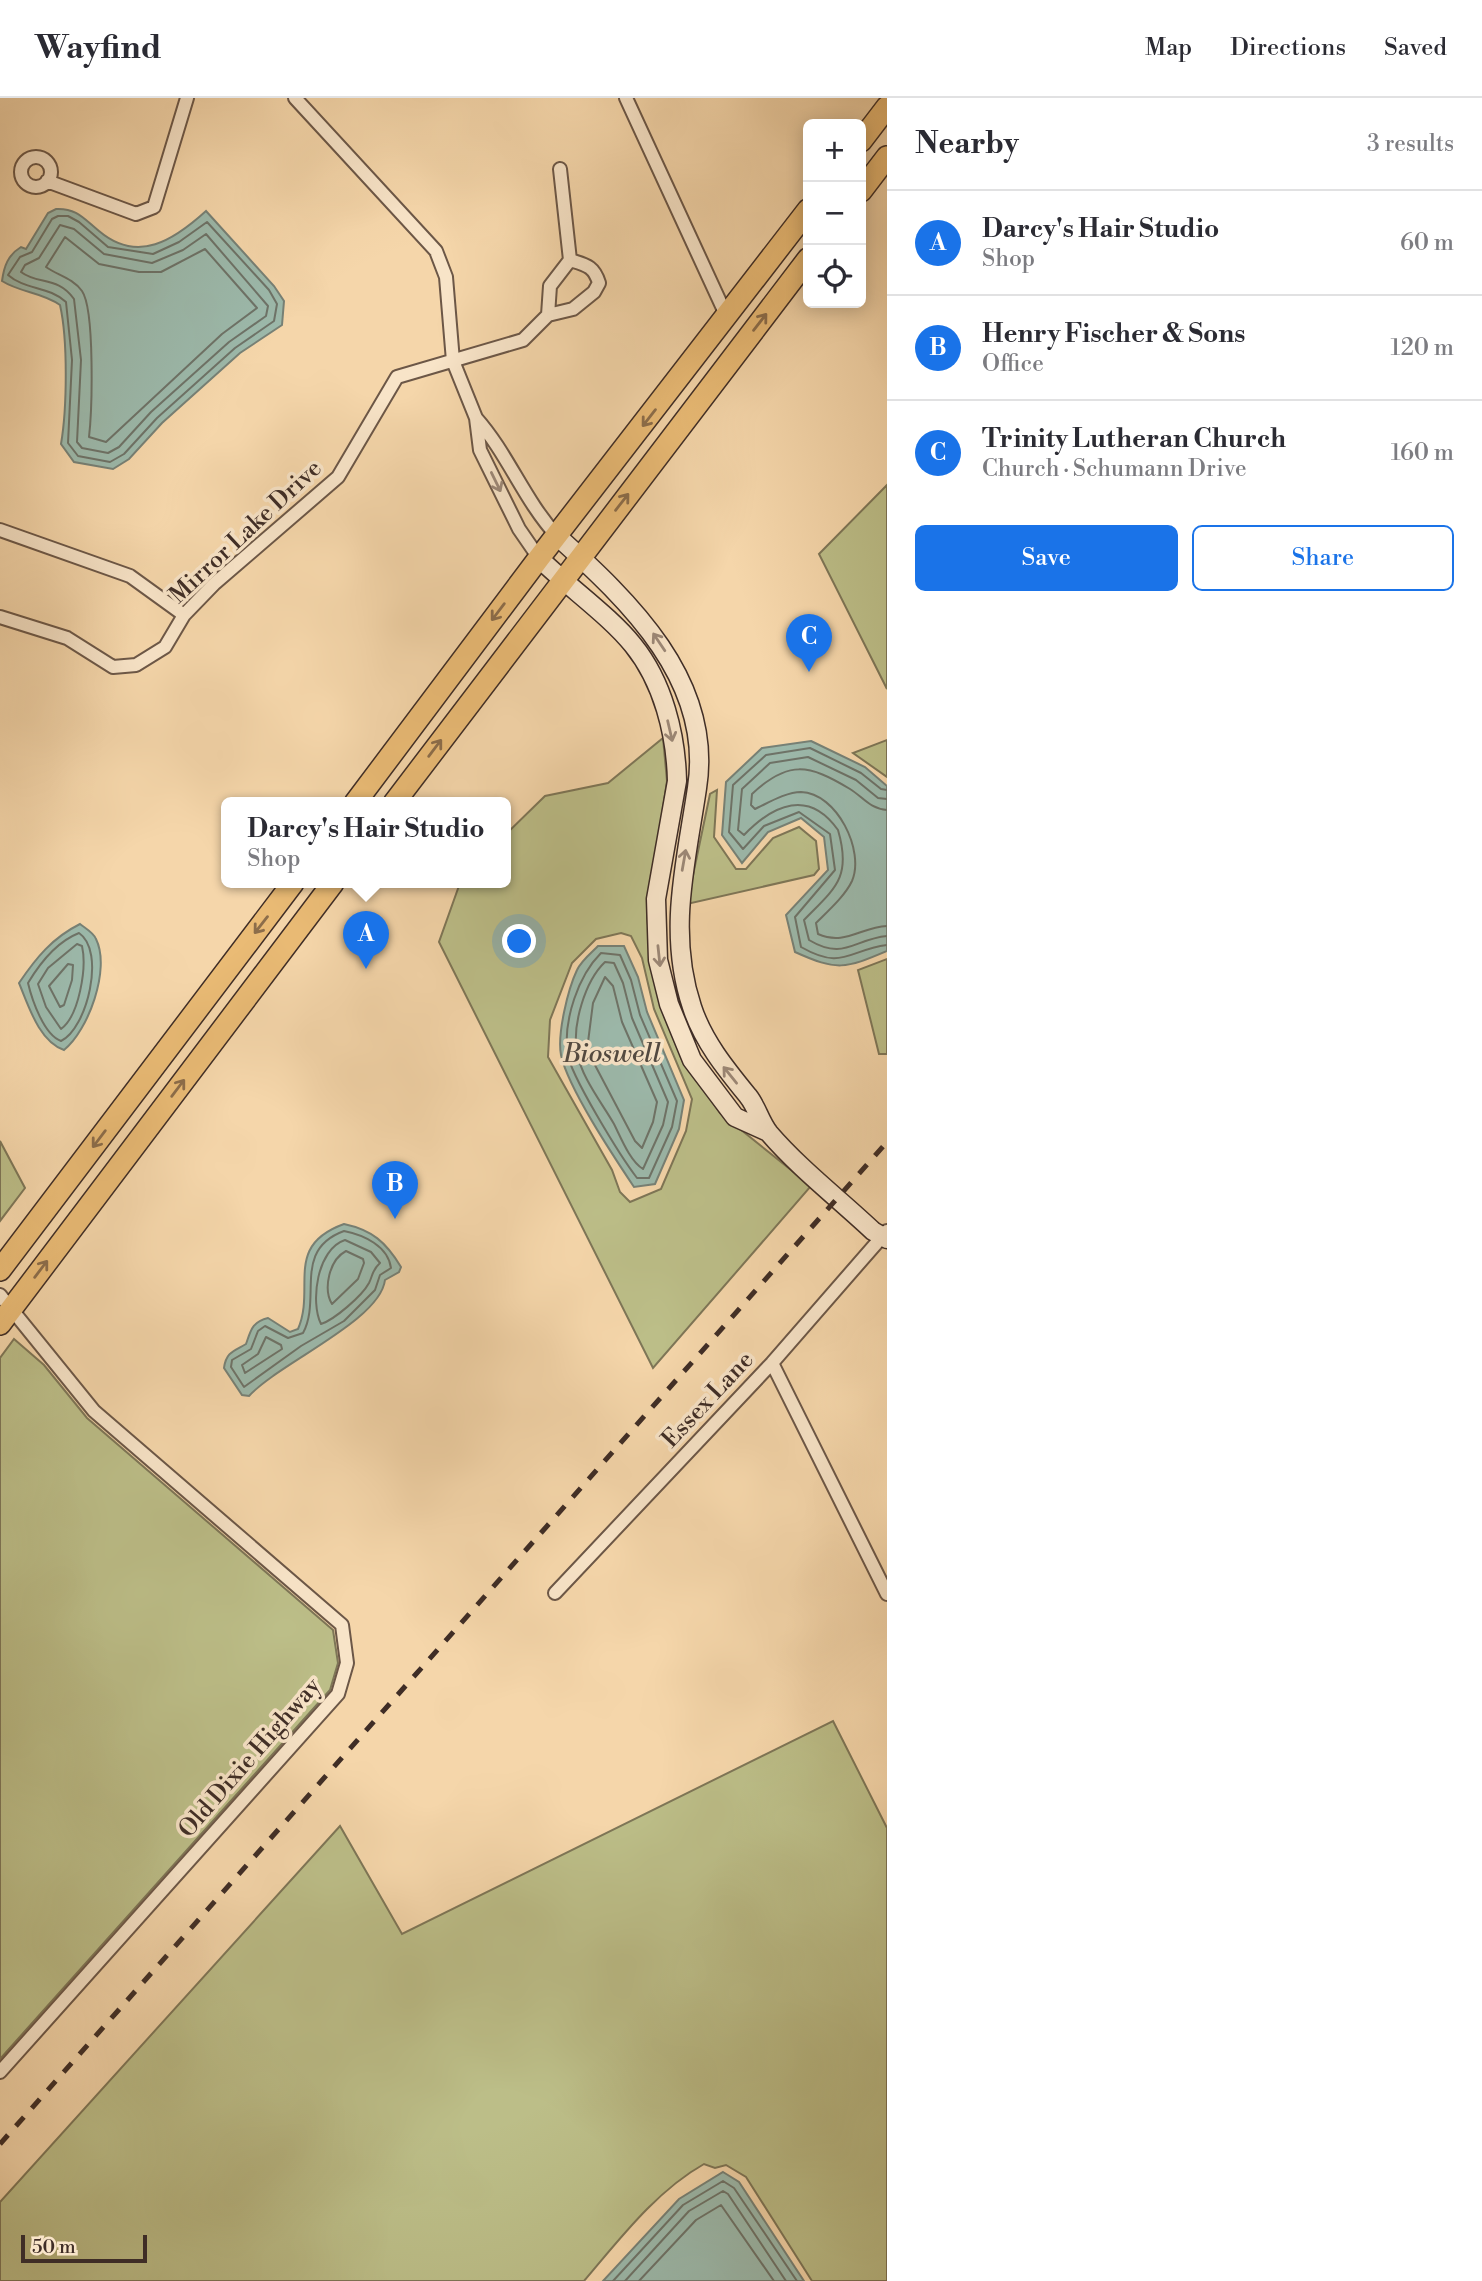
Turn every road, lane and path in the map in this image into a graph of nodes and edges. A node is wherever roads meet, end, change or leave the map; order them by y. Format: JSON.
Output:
{"nodes":[{"id":1,"x":187,"y":98,"type":"edge"},
{"id":2,"x":295,"y":98,"type":"edge"},
{"id":3,"x":626,"y":98,"type":"edge"},
{"id":4,"x":882,"y":106,"type":"edge"},
{"id":5,"x":866,"y":133,"type":"edge"},
{"id":6,"x":887,"y":157,"type":"edge"},
{"id":7,"x":560,"y":169,"type":"dead end"},
{"id":8,"x":47,"y":181,"type":"dead end"},
{"id":9,"x":866,"y":184,"type":"edge"},
{"id":10,"x":803,"y":217,"type":"edge"},
{"id":11,"x":570,"y":260,"type":"junction"},
{"id":12,"x":803,"y":266,"type":"edge"},
{"id":13,"x":548,"y":315,"type":"junction"},
{"id":14,"x":727,"y":317,"type":"junction"},
{"id":15,"x":453,"y":361,"type":"junction"},
{"id":16,"x":476,"y":418,"type":"junction"},
{"id":17,"x":0,"y":530,"type":"edge"},
{"id":18,"x":557,"y":536,"type":"junction"},
{"id":19,"x":580,"y":556,"type":"junction"},
{"id":20,"x":539,"y":558,"type":"junction"},
{"id":21,"x":562,"y":581,"type":"junction"},
{"id":22,"x":184,"y":615,"type":"junction"},
{"id":23,"x":0,"y":617,"type":"edge"},
{"id":24,"x":360,"y":797,"type":"edge"},
{"id":25,"x":399,"y":797,"type":"edge"},
{"id":26,"x":289,"y":888,"type":"edge"},
{"id":27,"x":329,"y":888,"type":"edge"},
{"id":28,"x":768,"y":1132,"type":"junction"},
{"id":29,"x":886,"y":1240,"type":"edge"},
{"id":30,"x":0,"y":1270,"type":"edge"},
{"id":31,"x":4,"y":1309,"type":"edge"},
{"id":32,"x":772,"y":1363,"type":"junction"},
{"id":33,"x":555,"y":1593,"type":"dead end"},
{"id":34,"x":887,"y":1594,"type":"edge"},
{"id":35,"x":0,"y":2072,"type":"edge"}],
"edges":[{"from":1,"to":8,"type":"street"},
{"from":2,"to":15,"type":"street"},
{"from":3,"to":14,"type":"street"},
{"from":4,"to":5,"type":"main road"},
{"from":6,"to":9,"type":"main road"},
{"from":7,"to":11,"type":"street"},
{"from":10,"to":14,"type":"main road"},
{"from":11,"to":13,"type":"street"},
{"from":11,"to":13,"type":"street"},
{"from":19,"to":12,"type":"main road","one_way":true},
{"from":13,"to":15,"type":"street","name":"Mirror Lake Drive"},
{"from":14,"to":18,"type":"main road","one_way":true},
{"from":15,"to":16,"type":"street"},
{"from":15,"to":22,"type":"street","name":"Mirror Lake Drive"},
{"from":16,"to":18,"type":"street"},
{"from":16,"to":20,"type":"street","one_way":true},
{"from":17,"to":22,"type":"street"},
{"from":18,"to":19,"type":"street"},
{"from":18,"to":20,"type":"main road"},
{"from":19,"to":21,"type":"main road"},
{"from":28,"to":19,"type":"street","one_way":true},
{"from":20,"to":21,"type":"street"},
{"from":20,"to":24,"type":"main road","one_way":true},
{"from":25,"to":21,"type":"main road","one_way":true},
{"from":21,"to":28,"type":"street","one_way":true},
{"from":22,"to":23,"type":"street","name":"Mirror Lake Drive"},
{"from":26,"to":30,"type":"main road","one_way":true},
{"from":31,"to":27,"type":"main road","one_way":true},
{"from":28,"to":29,"type":"street"},
{"from":29,"to":32,"type":"street","name":"Essex Lane"},
{"from":31,"to":35,"type":"street","name":"Old Dixie Highway"},
{"from":32,"to":33,"type":"street","name":"Essex Lane"},
{"from":32,"to":34,"type":"street"}]}
